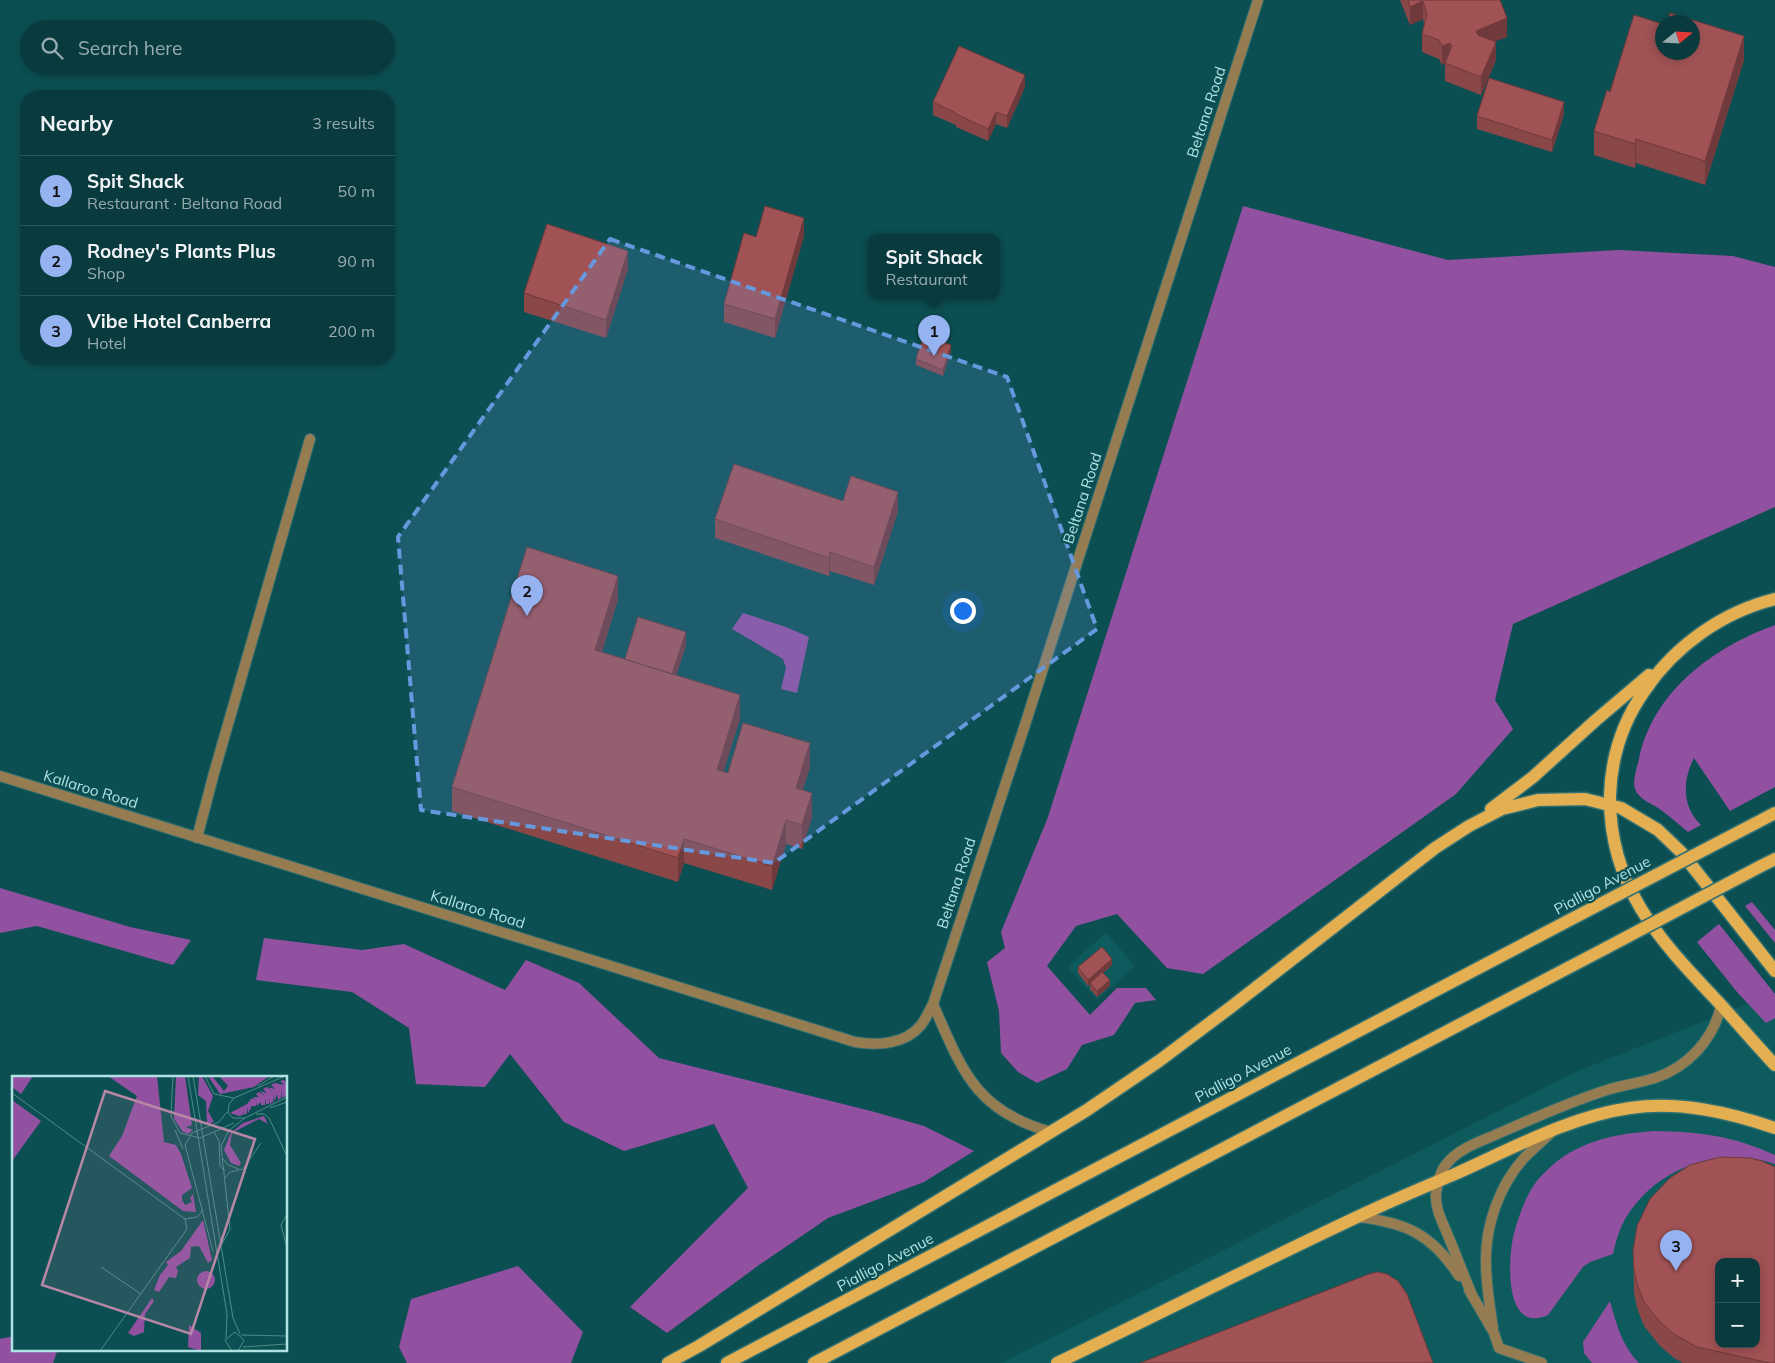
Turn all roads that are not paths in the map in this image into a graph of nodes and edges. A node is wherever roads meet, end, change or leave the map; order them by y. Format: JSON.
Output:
{"nodes":[{"id":1,"x":1258,"y":0,"type":"edge"},
{"id":2,"x":310,"y":439,"type":"dead end"},
{"id":3,"x":1775,"y":599,"type":"edge"},
{"id":4,"x":1675,"y":655,"type":"junction"},
{"id":5,"x":0,"y":776,"type":"edge"},
{"id":6,"x":1610,"y":804,"type":"junction"},
{"id":7,"x":1775,"y":813,"type":"edge"},
{"id":8,"x":1469,"y":826,"type":"junction"},
{"id":9,"x":197,"y":838,"type":"junction"},
{"id":10,"x":1775,"y":859,"type":"edge"},
{"id":11,"x":1775,"y":971,"type":"edge"},
{"id":12,"x":933,"y":1004,"type":"junction"},
{"id":13,"x":1721,"y":1006,"type":"junction"},
{"id":14,"x":1775,"y":1065,"type":"edge"},
{"id":15,"x":1775,"y":1128,"type":"edge"},
{"id":16,"x":1555,"y":1130,"type":"junction"},
{"id":17,"x":1051,"y":1132,"type":"junction"},
{"id":18,"x":1438,"y":1181,"type":"junction"},
{"id":19,"x":1357,"y":1217,"type":"junction"},
{"id":20,"x":1472,"y":1295,"type":"junction"},
{"id":21,"x":1494,"y":1333,"type":"junction"},
{"id":22,"x":668,"y":1363,"type":"edge"},
{"id":23,"x":727,"y":1363,"type":"edge"},
{"id":24,"x":814,"y":1363,"type":"edge"},
{"id":25,"x":1057,"y":1363,"type":"edge"},
{"id":26,"x":1542,"y":1363,"type":"edge"}],
"edges":[{"from":1,"to":12,"type":"street","name":"Beltana Road"},
{"from":2,"to":9,"type":"street"},
{"from":3,"to":4,"type":"main road"},
{"from":4,"to":6,"type":"main road"},
{"from":4,"to":8,"type":"main road"},
{"from":5,"to":9,"type":"street","name":"Kallaroo Road"},
{"from":6,"to":8,"type":"main road"},
{"from":6,"to":11,"type":"main road"},
{"from":6,"to":13,"type":"main road"},
{"from":7,"to":23,"type":"main road","name":"Pialligo Avenue","bridge":true},
{"from":8,"to":17,"type":"main road"},
{"from":9,"to":12,"type":"street","name":"Kallaroo Road"},
{"from":10,"to":24,"type":"main road","bridge":true},
{"from":12,"to":17,"type":"street"},
{"from":13,"to":14,"type":"main road"},
{"from":13,"to":18,"type":"street"},
{"from":15,"to":16,"type":"main road"},
{"from":16,"to":18,"type":"main road"},
{"from":16,"to":21,"type":"street"},
{"from":17,"to":22,"type":"main road"},
{"from":18,"to":19,"type":"main road"},
{"from":18,"to":20,"type":"street"},
{"from":19,"to":20,"type":"street"},
{"from":19,"to":25,"type":"main road"},
{"from":20,"to":21,"type":"street"},
{"from":21,"to":26,"type":"street"}]}
